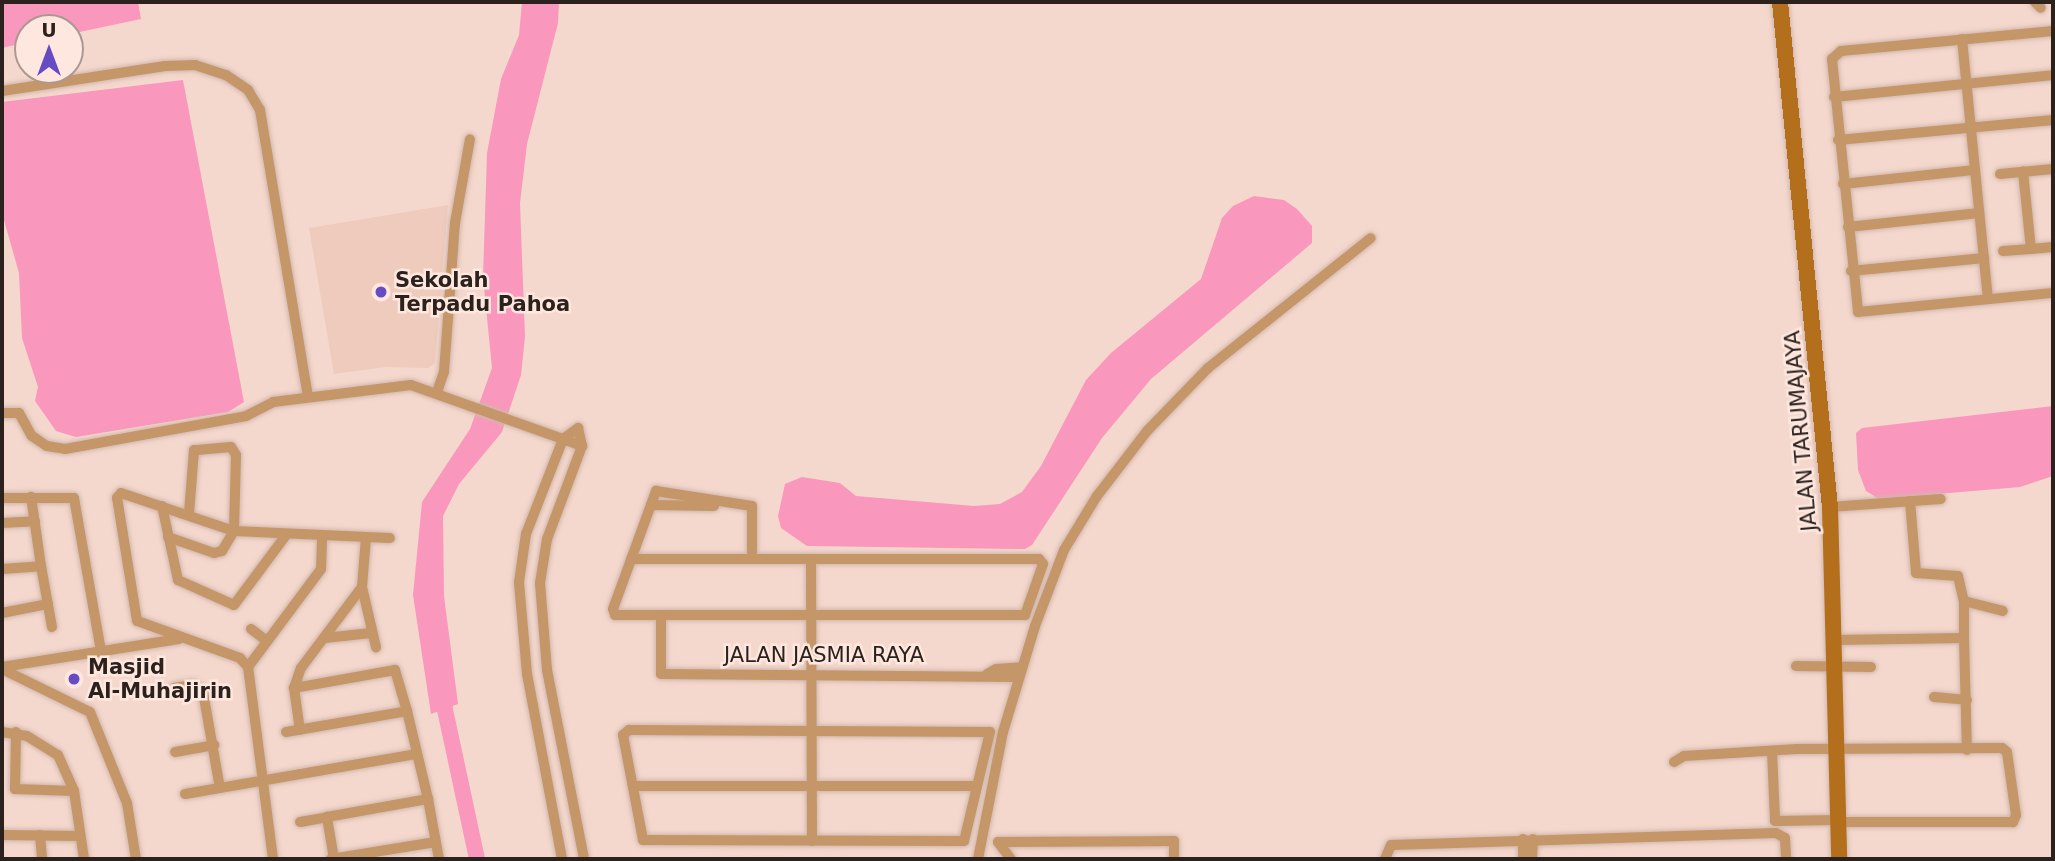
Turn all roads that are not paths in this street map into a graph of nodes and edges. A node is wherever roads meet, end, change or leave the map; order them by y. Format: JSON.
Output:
{"nodes":[{"id":1,"x":1780,"y":2,"type":"edge"},
{"id":2,"x":2053,"y":31,"type":"edge"},
{"id":3,"x":1962,"y":39,"type":"junction"},
{"id":4,"x":2053,"y":75,"type":"edge"},
{"id":5,"x":1968,"y":82,"type":"junction"},
{"id":6,"x":2,"y":91,"type":"edge"},
{"id":7,"x":1834,"y":97,"type":"junction"},
{"id":8,"x":2053,"y":120,"type":"edge"},
{"id":9,"x":1971,"y":128,"type":"junction"},
{"id":10,"x":470,"y":139,"type":"dead end"},
{"id":11,"x":1839,"y":140,"type":"junction"},
{"id":12,"x":2053,"y":169,"type":"edge"},
{"id":13,"x":1975,"y":170,"type":"junction"},
{"id":14,"x":2023,"y":171,"type":"junction"},
{"id":15,"x":2000,"y":174,"type":"dead end"},
{"id":16,"x":1843,"y":184,"type":"junction"},
{"id":17,"x":1979,"y":213,"type":"junction"},
{"id":18,"x":1847,"y":227,"type":"junction"},
{"id":19,"x":1371,"y":238,"type":"dead end"},
{"id":20,"x":2053,"y":247,"type":"edge"},
{"id":21,"x":2031,"y":249,"type":"junction"},
{"id":22,"x":2003,"y":251,"type":"dead end"},
{"id":23,"x":1984,"y":258,"type":"junction"},
{"id":24,"x":1851,"y":271,"type":"junction"},
{"id":25,"x":2053,"y":293,"type":"edge"},
{"id":26,"x":1988,"y":299,"type":"junction"},
{"id":27,"x":437,"y":393,"type":"junction"},
{"id":28,"x":308,"y":397,"type":"junction"},
{"id":29,"x":2,"y":413,"type":"edge"},
{"id":30,"x":562,"y":439,"type":"junction"},
{"id":31,"x":31,"y":497,"type":"junction"},
{"id":32,"x":2,"y":498,"type":"edge"},
{"id":33,"x":1941,"y":499,"type":"dead end"},
{"id":34,"x":1910,"y":500,"type":"junction"},
{"id":35,"x":651,"y":505,"type":"junction"},
{"id":36,"x":162,"y":506,"type":"junction"},
{"id":37,"x":752,"y":506,"type":"junction"},
{"id":38,"x":1836,"y":507,"type":"junction"},
{"id":39,"x":190,"y":513,"type":"junction"},
{"id":40,"x":34,"y":521,"type":"junction"},
{"id":41,"x":2,"y":523,"type":"edge"},
{"id":42,"x":234,"y":531,"type":"junction"},
{"id":43,"x":286,"y":536,"type":"junction"},
{"id":44,"x":168,"y":537,"type":"junction"},
{"id":45,"x":322,"y":538,"type":"junction"},
{"id":46,"x":366,"y":538,"type":"junction"},
{"id":47,"x":390,"y":538,"type":"dead end"},
{"id":48,"x":631,"y":559,"type":"junction"},
{"id":49,"x":752,"y":559,"type":"junction"},
{"id":50,"x":811,"y":559,"type":"junction"},
{"id":51,"x":41,"y":566,"type":"junction"},
{"id":52,"x":2,"y":569,"type":"edge"},
{"id":53,"x":362,"y":587,"type":"junction"},
{"id":54,"x":1964,"y":601,"type":"junction"},
{"id":55,"x":48,"y":604,"type":"junction"},
{"id":56,"x":2003,"y":611,"type":"dead end"},
{"id":57,"x":2,"y":613,"type":"edge"},
{"id":58,"x":661,"y":616,"type":"junction"},
{"id":59,"x":811,"y":616,"type":"junction"},
{"id":60,"x":137,"y":621,"type":"junction"},
{"id":61,"x":52,"y":626,"type":"dead end"},
{"id":62,"x":251,"y":629,"type":"dead end"},
{"id":63,"x":371,"y":633,"type":"junction"},
{"id":64,"x":182,"y":638,"type":"junction"},
{"id":65,"x":325,"y":638,"type":"junction"},
{"id":66,"x":1964,"y":638,"type":"junction"},
{"id":67,"x":1839,"y":640,"type":"junction"},
{"id":68,"x":267,"y":641,"type":"junction"},
{"id":69,"x":140,"y":644,"type":"junction"},
{"id":70,"x":376,"y":647,"type":"dead end"},
{"id":71,"x":101,"y":651,"type":"junction"},
{"id":72,"x":1840,"y":665,"type":"junction"},
{"id":73,"x":1796,"y":666,"type":"dead end"},
{"id":74,"x":248,"y":667,"type":"junction"},
{"id":75,"x":1871,"y":667,"type":"dead end"},
{"id":76,"x":5,"y":670,"type":"edge"},
{"id":77,"x":1021,"y":672,"type":"junction"},
{"id":78,"x":811,"y":674,"type":"junction"},
{"id":79,"x":174,"y":688,"type":"dead end"},
{"id":80,"x":294,"y":688,"type":"junction"},
{"id":81,"x":1934,"y":696,"type":"dead end"},
{"id":82,"x":1967,"y":700,"type":"junction"},
{"id":83,"x":408,"y":711,"type":"junction"},
{"id":84,"x":300,"y":730,"type":"junction"},
{"id":85,"x":812,"y":731,"type":"junction"},
{"id":86,"x":2,"y":732,"type":"edge"},
{"id":87,"x":16,"y":732,"type":"junction"},
{"id":88,"x":286,"y":732,"type":"dead end"},
{"id":89,"x":214,"y":745,"type":"junction"},
{"id":90,"x":1842,"y":750,"type":"junction"},
{"id":91,"x":1967,"y":750,"type":"junction"},
{"id":92,"x":175,"y":751,"type":"dead end"},
{"id":93,"x":1772,"y":751,"type":"junction"},
{"id":94,"x":416,"y":754,"type":"junction"},
{"id":95,"x":1674,"y":762,"type":"dead end"},
{"id":96,"x":262,"y":782,"type":"junction"},
{"id":97,"x":633,"y":786,"type":"junction"},
{"id":98,"x":812,"y":786,"type":"junction"},
{"id":99,"x":977,"y":786,"type":"junction"},
{"id":100,"x":220,"y":788,"type":"junction"},
{"id":101,"x":74,"y":791,"type":"junction"},
{"id":102,"x":185,"y":794,"type":"dead end"},
{"id":103,"x":428,"y":799,"type":"junction"},
{"id":104,"x":327,"y":817,"type":"junction"},
{"id":105,"x":1841,"y":821,"type":"junction"},
{"id":106,"x":300,"y":822,"type":"dead end"},
{"id":107,"x":2,"y":835,"type":"edge"},
{"id":108,"x":40,"y":835,"type":"junction"},
{"id":109,"x":80,"y":836,"type":"junction"},
{"id":110,"x":1528,"y":839,"type":"junction"},
{"id":111,"x":812,"y":841,"type":"junction"},
{"id":112,"x":436,"y":842,"type":"junction"},
{"id":113,"x":42,"y":859,"type":"edge"},
{"id":114,"x":84,"y":859,"type":"edge"},
{"id":115,"x":136,"y":859,"type":"edge"},
{"id":116,"x":273,"y":859,"type":"edge"},
{"id":117,"x":333,"y":859,"type":"edge"},
{"id":118,"x":439,"y":859,"type":"edge"},
{"id":119,"x":562,"y":859,"type":"edge"},
{"id":120,"x":584,"y":859,"type":"edge"},
{"id":121,"x":978,"y":859,"type":"edge"},
{"id":122,"x":1011,"y":859,"type":"edge"},
{"id":123,"x":1174,"y":859,"type":"edge"},
{"id":124,"x":1385,"y":859,"type":"edge"},
{"id":125,"x":1522,"y":859,"type":"edge"},
{"id":126,"x":1532,"y":859,"type":"edge"},
{"id":127,"x":1786,"y":859,"type":"edge"},
{"id":128,"x":1839,"y":859,"type":"edge"}],
"edges":[{"from":1,"to":38,"type":"street","name":"JALAN TARUMAJAYA"},
{"from":2,"to":3,"type":"street"},
{"from":3,"to":5,"type":"street"},
{"from":3,"to":7,"type":"street"},
{"from":4,"to":5,"type":"street"},
{"from":5,"to":7,"type":"street"},
{"from":5,"to":9,"type":"street"},
{"from":6,"to":28,"type":"street"},
{"from":7,"to":11,"type":"street"},
{"from":8,"to":9,"type":"street"},
{"from":9,"to":11,"type":"street"},
{"from":9,"to":13,"type":"street"},
{"from":10,"to":27,"type":"street"},
{"from":11,"to":16,"type":"street"},
{"from":12,"to":14,"type":"street"},
{"from":13,"to":16,"type":"street"},
{"from":13,"to":17,"type":"street"},
{"from":14,"to":15,"type":"street"},
{"from":14,"to":21,"type":"street"},
{"from":16,"to":18,"type":"street"},
{"from":17,"to":18,"type":"street"},
{"from":17,"to":23,"type":"street"},
{"from":18,"to":24,"type":"street"},
{"from":19,"to":77,"type":"street"},
{"from":20,"to":21,"type":"street"},
{"from":21,"to":22,"type":"street"},
{"from":23,"to":24,"type":"street"},
{"from":23,"to":26,"type":"street"},
{"from":24,"to":26,"type":"street"},
{"from":25,"to":26,"type":"street"},
{"from":27,"to":28,"type":"street"},
{"from":27,"to":30,"type":"street"},
{"from":28,"to":29,"type":"street"},
{"from":30,"to":119,"type":"street"},
{"from":30,"to":120,"type":"street"},
{"from":31,"to":32,"type":"street"},
{"from":31,"to":40,"type":"street"},
{"from":31,"to":71,"type":"street"},
{"from":33,"to":34,"type":"street"},
{"from":34,"to":38,"type":"street"},
{"from":34,"to":54,"type":"street"},
{"from":35,"to":37,"type":"street"},
{"from":35,"to":37,"type":"street"},
{"from":35,"to":48,"type":"street"},
{"from":36,"to":39,"type":"street"},
{"from":36,"to":44,"type":"street"},
{"from":36,"to":60,"type":"street"},
{"from":37,"to":49,"type":"street"},
{"from":38,"to":67,"type":"street","name":"JALAN TARUMAJAYA"},
{"from":39,"to":42,"type":"street"},
{"from":39,"to":42,"type":"street"},
{"from":40,"to":41,"type":"street"},
{"from":40,"to":51,"type":"street"},
{"from":42,"to":43,"type":"street"},
{"from":42,"to":44,"type":"street"},
{"from":43,"to":44,"type":"street"},
{"from":43,"to":45,"type":"street"},
{"from":45,"to":46,"type":"street"},
{"from":45,"to":68,"type":"street"},
{"from":46,"to":47,"type":"street"},
{"from":46,"to":53,"type":"street"},
{"from":48,"to":49,"type":"street"},
{"from":48,"to":58,"type":"street"},
{"from":49,"to":50,"type":"street"},
{"from":50,"to":59,"type":"street"},
{"from":50,"to":59,"type":"street"},
{"from":51,"to":52,"type":"street"},
{"from":51,"to":55,"type":"street"},
{"from":53,"to":63,"type":"street"},
{"from":53,"to":65,"type":"street"},
{"from":54,"to":56,"type":"street"},
{"from":54,"to":66,"type":"street"},
{"from":55,"to":57,"type":"street"},
{"from":55,"to":61,"type":"street"},
{"from":58,"to":59,"type":"street"},
{"from":58,"to":78,"type":"street","name":"JALAN JASMIA RAYA"},
{"from":59,"to":78,"type":"street"},
{"from":60,"to":64,"type":"street"},
{"from":60,"to":69,"type":"street"},
{"from":62,"to":68,"type":"street"},
{"from":63,"to":65,"type":"street"},
{"from":63,"to":70,"type":"street"},
{"from":64,"to":69,"type":"street"},
{"from":64,"to":74,"type":"street"},
{"from":65,"to":80,"type":"street"},
{"from":66,"to":67,"type":"street"},
{"from":66,"to":82,"type":"street"},
{"from":67,"to":72,"type":"street","name":"JALAN TARUMAJAYA"},
{"from":68,"to":74,"type":"street"},
{"from":69,"to":71,"type":"street"},
{"from":71,"to":76,"type":"street"},
{"from":72,"to":73,"type":"street"},
{"from":72,"to":75,"type":"street"},
{"from":72,"to":90,"type":"street","name":"JALAN TARUMAJAYA"},
{"from":74,"to":96,"type":"street"},
{"from":76,"to":115,"type":"street"},
{"from":77,"to":78,"type":"street","name":"JALAN JASMIA RAYA"},
{"from":77,"to":121,"type":"street"},
{"from":78,"to":85,"type":"street"},
{"from":79,"to":89,"type":"street"},
{"from":80,"to":83,"type":"street"},
{"from":80,"to":84,"type":"street"},
{"from":81,"to":82,"type":"street"},
{"from":82,"to":91,"type":"street"},
{"from":83,"to":84,"type":"street"},
{"from":83,"to":94,"type":"street"},
{"from":84,"to":88,"type":"street"},
{"from":85,"to":97,"type":"street"},
{"from":85,"to":98,"type":"street"},
{"from":85,"to":99,"type":"street"},
{"from":86,"to":87,"type":"street"},
{"from":87,"to":101,"type":"street"},
{"from":87,"to":101,"type":"street"},
{"from":89,"to":92,"type":"street"},
{"from":89,"to":100,"type":"street"},
{"from":90,"to":91,"type":"street"},
{"from":90,"to":93,"type":"street"},
{"from":90,"to":105,"type":"street","name":"JALAN TARUMAJAYA"},
{"from":91,"to":105,"type":"street"},
{"from":93,"to":95,"type":"street"},
{"from":93,"to":105,"type":"street"},
{"from":94,"to":96,"type":"street"},
{"from":94,"to":103,"type":"street"},
{"from":96,"to":100,"type":"street"},
{"from":96,"to":116,"type":"street"},
{"from":97,"to":98,"type":"street"},
{"from":97,"to":111,"type":"street"},
{"from":98,"to":99,"type":"street"},
{"from":98,"to":111,"type":"street"},
{"from":99,"to":111,"type":"street"},
{"from":100,"to":102,"type":"street"},
{"from":101,"to":109,"type":"street"},
{"from":103,"to":104,"type":"street"},
{"from":103,"to":112,"type":"street"},
{"from":104,"to":106,"type":"street"},
{"from":104,"to":117,"type":"street"},
{"from":105,"to":128,"type":"street","name":"JALAN TARUMAJAYA"},
{"from":107,"to":108,"type":"street"},
{"from":108,"to":109,"type":"street"},
{"from":108,"to":113,"type":"street"},
{"from":109,"to":114,"type":"street"},
{"from":110,"to":124,"type":"street"},
{"from":110,"to":125,"type":"street"},
{"from":110,"to":126,"type":"street"},
{"from":110,"to":127,"type":"street"},
{"from":112,"to":117,"type":"street"},
{"from":112,"to":118,"type":"street"},
{"from":122,"to":123,"type":"street"}]}
